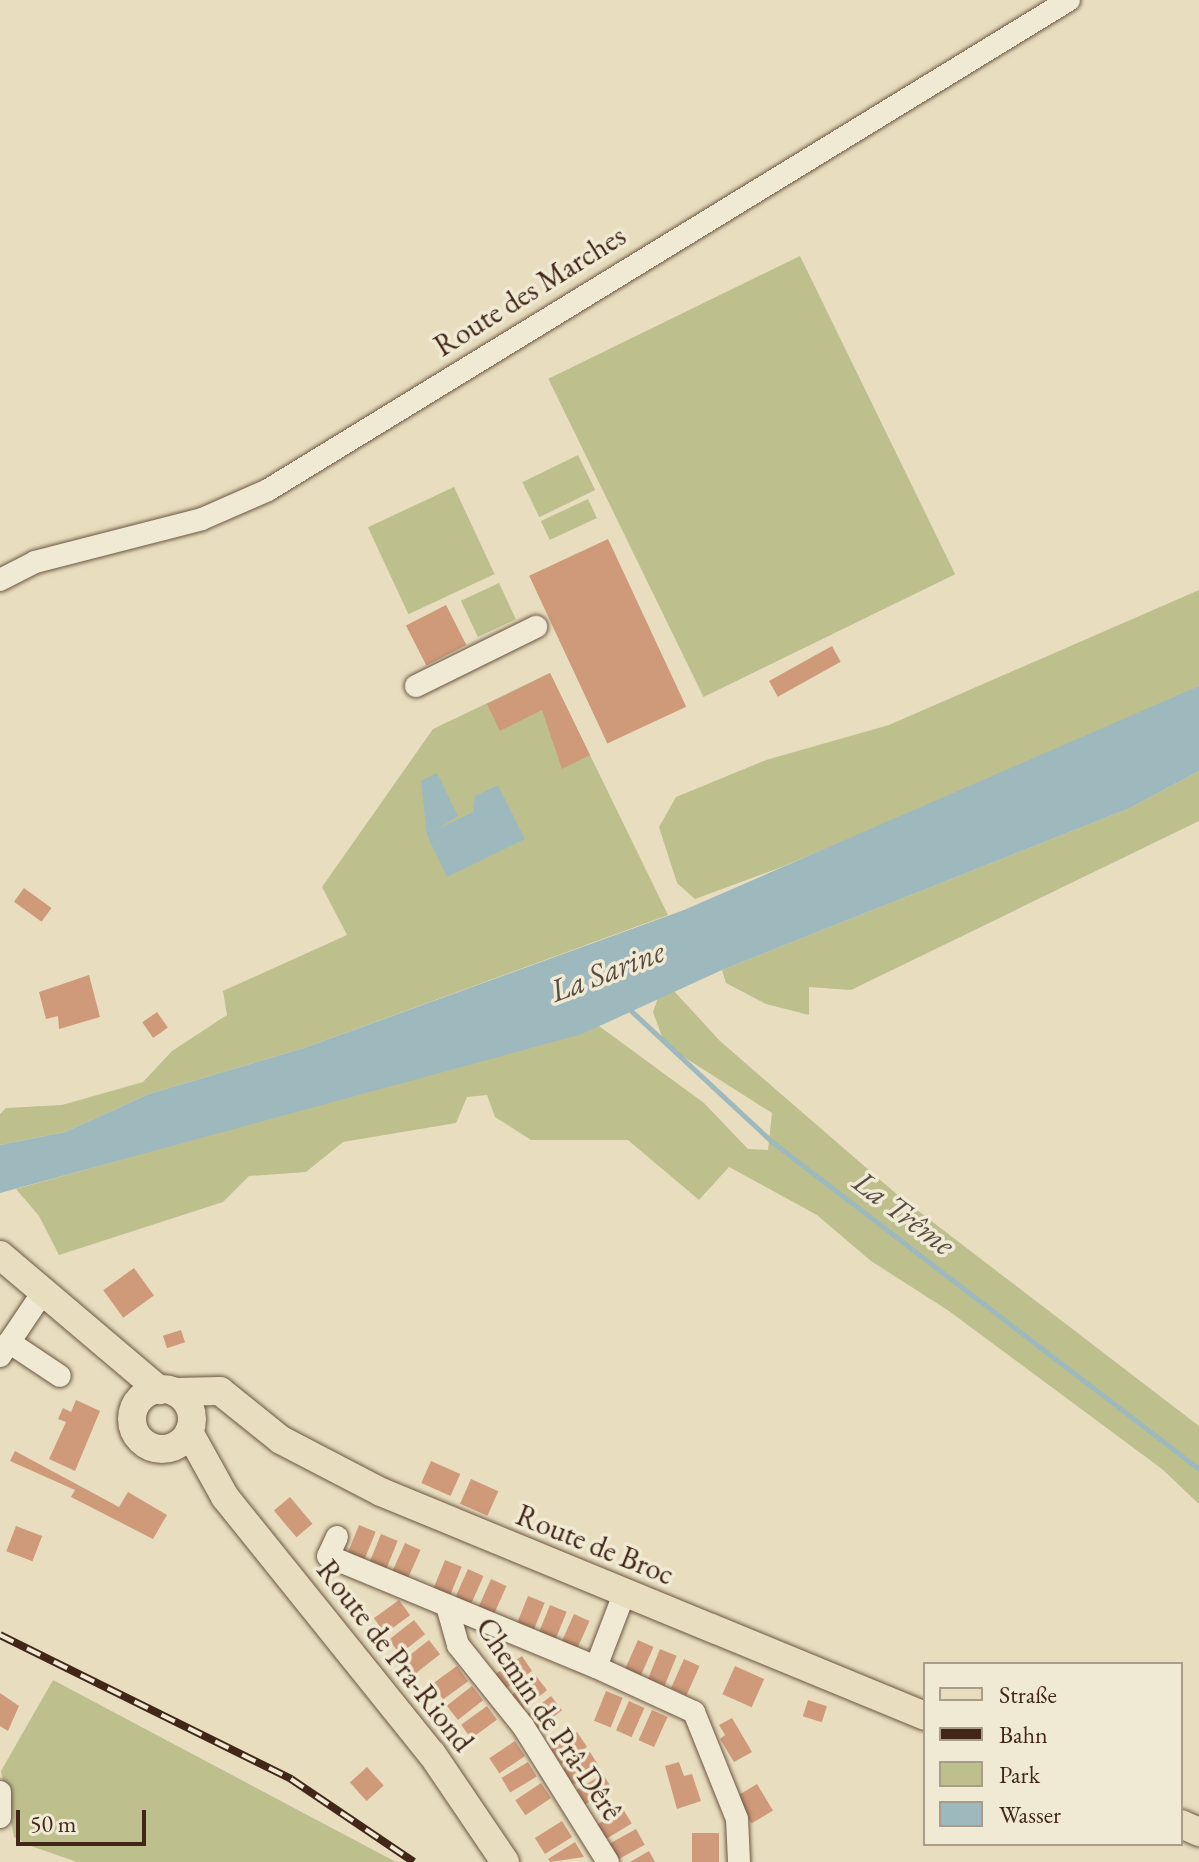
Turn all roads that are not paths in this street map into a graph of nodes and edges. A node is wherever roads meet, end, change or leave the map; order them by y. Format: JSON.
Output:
{"nodes":[{"id":1,"x":1069,"y":0,"type":"edge"},
{"id":2,"x":0,"y":580,"type":"edge"},
{"id":3,"x":536,"y":627,"type":"dead end"},
{"id":4,"x":416,"y":686,"type":"dead end"},
{"id":5,"x":0,"y":1255,"type":"edge"},
{"id":6,"x":43,"y":1292,"type":"junction"},
{"id":7,"x":102,"y":1347,"type":"junction"},
{"id":8,"x":5,"y":1349,"type":"edge"},
{"id":9,"x":60,"y":1376,"type":"dead end"},
{"id":10,"x":167,"y":1391,"type":"junction"},
{"id":11,"x":135,"y":1407,"type":"junction"},
{"id":12,"x":250,"y":1418,"type":"junction"},
{"id":13,"x":191,"y":1427,"type":"junction"},
{"id":14,"x":164,"y":1449,"type":"junction"},
{"id":15,"x":225,"y":1497,"type":"junction"},
{"id":16,"x":337,"y":1537,"type":"dead end"},
{"id":17,"x":624,"y":1594,"type":"junction"},
{"id":18,"x":447,"y":1606,"type":"junction"},
{"id":19,"x":596,"y":1667,"type":"junction"},
{"id":20,"x":923,"y":1715,"type":"edge"},
{"id":21,"x":0,"y":1792,"type":"edge"},
{"id":22,"x":0,"y":1817,"type":"edge"},
{"id":23,"x":505,"y":1862,"type":"edge"},
{"id":24,"x":608,"y":1862,"type":"edge"},
{"id":25,"x":739,"y":1862,"type":"edge"}],
"edges":[{"from":1,"to":2,"type":"street","name":"Route des Marches"},
{"from":3,"to":4,"type":"street"},
{"from":5,"to":6,"type":"main road","name":"Route de Pra-Riond"},
{"from":6,"to":7,"type":"main road","name":"Route de Pra-Riond"},
{"from":6,"to":8,"type":"street"},
{"from":7,"to":10,"type":"main road","name":"Route de Pra-Riond"},
{"from":7,"to":11,"type":"main road","name":"Route de Pra-Riond"},
{"from":8,"to":9,"type":"street"},
{"from":10,"to":11,"type":"main road"},
{"from":10,"to":12,"type":"main road","name":"Route de Broc"},
{"from":10,"to":13,"type":"main road","name":"Route de Pra-Riond"},
{"from":11,"to":14,"type":"main road","name":"Route de Pra-Riond"},
{"from":12,"to":13,"type":"main road","name":"Route de Broc"},
{"from":12,"to":17,"type":"main road","name":"Route de Broc"},
{"from":13,"to":14,"type":"main road"},
{"from":13,"to":15,"type":"main road","name":"Route de Pra-Riond"},
{"from":14,"to":15,"type":"main road","name":"Route de Pra-Riond"},
{"from":15,"to":23,"type":"main road","name":"Route de Pra-Riond"},
{"from":16,"to":18,"type":"street","name":"Chemin de Prâ-Dêrê"},
{"from":17,"to":19,"type":"street"},
{"from":17,"to":20,"type":"main road","name":"Route de Broc"},
{"from":18,"to":19,"type":"street","name":"Chemin de Prâ-Dêrê"},
{"from":18,"to":24,"type":"street","name":"Chemin de Prâ-Dêrê"},
{"from":19,"to":25,"type":"street","name":"Chemin de Prâ-Dêrê"},
{"from":21,"to":22,"type":"street"}]}
